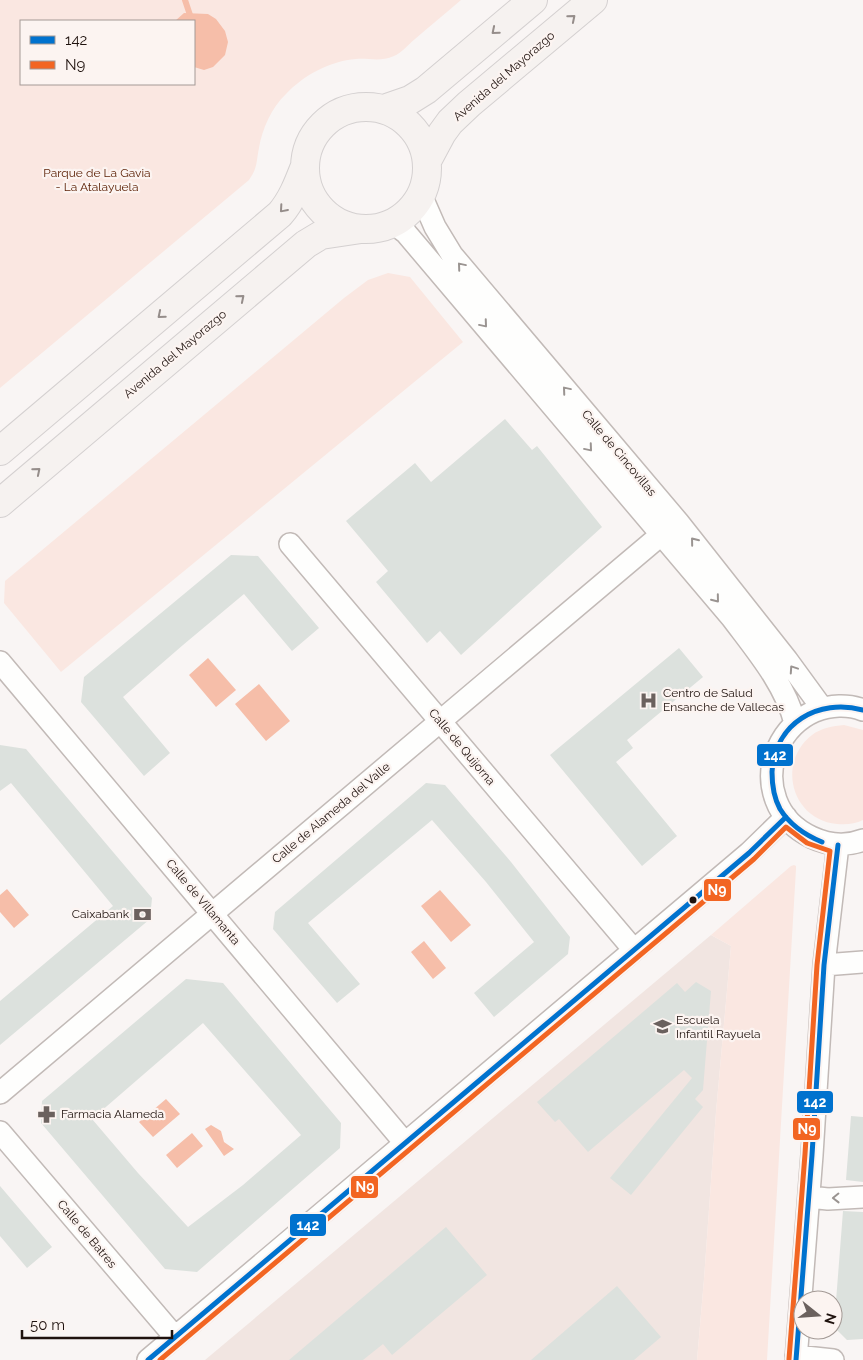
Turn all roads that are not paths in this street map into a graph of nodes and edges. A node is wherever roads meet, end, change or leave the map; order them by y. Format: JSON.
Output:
{"nodes":[{"id":1,"x":533,"y":0,"type":"edge"},
{"id":2,"x":593,"y":0,"type":"edge"},
{"id":3,"x":384,"y":109,"type":"junction"},
{"id":4,"x":427,"y":161,"type":"junction"},
{"id":5,"x":305,"y":166,"type":"junction"},
{"id":6,"x":421,"y":195,"type":"junction"},
{"id":7,"x":393,"y":223,"type":"junction"},
{"id":8,"x":361,"y":228,"type":"junction"},
{"id":9,"x":0,"y":451,"type":"edge"},
{"id":10,"x":0,"y":503,"type":"edge"},
{"id":11,"x":662,"y":534,"type":"junction"},
{"id":12,"x":290,"y":544,"type":"dead end"},
{"id":13,"x":0,"y":662,"type":"edge"},
{"id":14,"x":822,"y":708,"type":"junction"},
{"id":15,"x":863,"y":710,"type":"edge"},
{"id":16,"x":440,"y":722,"type":"junction"},
{"id":17,"x":795,"y":723,"type":"junction"},
{"id":18,"x":786,"y":817,"type":"junction"},
{"id":19,"x":863,"y":840,"type":"edge"},
{"id":20,"x":838,"y":845,"type":"junction"},
{"id":21,"x":213,"y":914,"type":"junction"},
{"id":22,"x":634,"y":950,"type":"junction"},
{"id":23,"x":863,"y":962,"type":"edge"},
{"id":24,"x":824,"y":965,"type":"junction"},
{"id":25,"x":0,"y":1093,"type":"edge"},
{"id":26,"x":0,"y":1132,"type":"edge"},
{"id":27,"x":405,"y":1143,"type":"junction"},
{"id":28,"x":809,"y":1197,"type":"junction"},
{"id":29,"x":863,"y":1197,"type":"edge"},
{"id":30,"x":175,"y":1337,"type":"junction"},
{"id":31,"x":796,"y":1358,"type":"edge"},
{"id":32,"x":148,"y":1360,"type":"edge"},
{"id":33,"x":833,"y":1360,"type":"edge"}],
"edges":[{"from":1,"to":3,"type":"main road","one_way":true},
{"from":4,"to":2,"type":"main road","name":"Avenida del Mayorazgo","one_way":true},
{"from":3,"to":4,"type":"main road"},
{"from":3,"to":5,"type":"main road"},
{"from":4,"to":6,"type":"main road"},
{"from":5,"to":8,"type":"main road"},
{"from":5,"to":9,"type":"main road","one_way":true},
{"from":6,"to":7,"type":"main road"},
{"from":14,"to":6,"type":"street","name":"Calle de Cincovillas","one_way":true},
{"from":7,"to":8,"type":"main road"},
{"from":7,"to":11,"type":"street","name":"Calle de Cincovillas","one_way":true},
{"from":10,"to":8,"type":"main road","name":"Avenida del Mayorazgo","one_way":true},
{"from":11,"to":16,"type":"street","name":"Calle de Alameda del Valle"},
{"from":11,"to":17,"type":"street","name":"Calle de Cincovillas","one_way":true},
{"from":12,"to":16,"type":"street","name":"Calle de Quijorna"},
{"from":13,"to":21,"type":"street","name":"Calle de Villamanta"},
{"from":14,"to":15,"type":"street"},
{"from":14,"to":17,"type":"street"},
{"from":16,"to":21,"type":"street","name":"Calle de Alameda del Valle"},
{"from":16,"to":22,"type":"street","name":"Calle de Quijorna"},
{"from":17,"to":18,"type":"street"},
{"from":18,"to":20,"type":"street"},
{"from":18,"to":22,"type":"street"},
{"from":19,"to":20,"type":"street"},
{"from":20,"to":24,"type":"street"},
{"from":21,"to":25,"type":"street","name":"Calle de Alameda del Valle"},
{"from":21,"to":27,"type":"street","name":"Calle de Villamanta"},
{"from":22,"to":27,"type":"street"},
{"from":23,"to":24,"type":"street"},
{"from":24,"to":28,"type":"street"},
{"from":26,"to":30,"type":"street","name":"Calle de Batres"},
{"from":27,"to":30,"type":"street"},
{"from":29,"to":28,"type":"street","one_way":true},
{"from":28,"to":31,"type":"street"},
{"from":30,"to":32,"type":"street"},
{"from":31,"to":33,"type":"street"}]}
